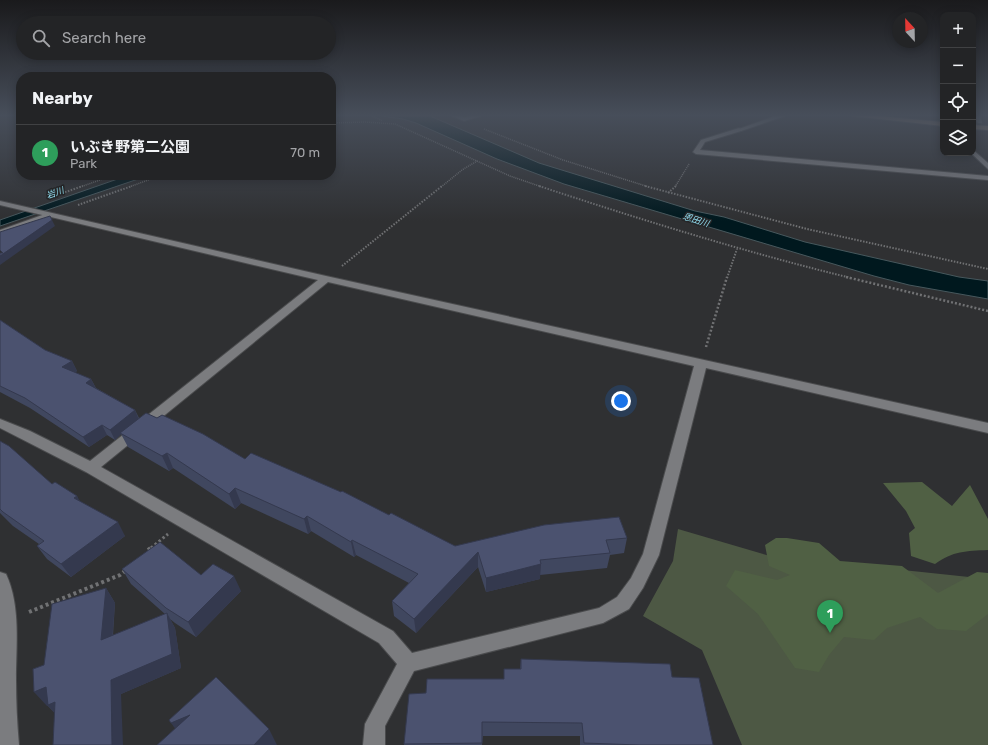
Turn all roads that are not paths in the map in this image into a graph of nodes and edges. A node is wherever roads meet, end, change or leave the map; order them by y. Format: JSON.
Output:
{"nodes":[{"id":1,"x":697,"y":151,"type":"edge"},
{"id":2,"x":976,"y":155,"type":"edge"},
{"id":3,"x":988,"y":167,"type":"edge"},
{"id":4,"x":988,"y":178,"type":"edge"},
{"id":5,"x":0,"y":203,"type":"edge"},
{"id":6,"x":48,"y":214,"type":"junction"},
{"id":7,"x":0,"y":233,"type":"edge"},
{"id":8,"x":326,"y":279,"type":"junction"},
{"id":9,"x":701,"y":363,"type":"junction"},
{"id":10,"x":0,"y":423,"type":"edge"},
{"id":11,"x":988,"y":428,"type":"edge"},
{"id":12,"x":91,"y":468,"type":"junction"},
{"id":13,"x":0,"y":579,"type":"edge"},
{"id":14,"x":408,"y":663,"type":"junction"},
{"id":15,"x":3,"y":695,"type":"edge"},
{"id":16,"x":8,"y":745,"type":"edge"},
{"id":17,"x":374,"y":745,"type":"edge"}],
"edges":[{"from":1,"to":4,"type":"street"},
{"from":2,"to":3,"type":"street"},
{"from":5,"to":6,"type":"street"},
{"from":6,"to":7,"type":"street"},
{"from":6,"to":8,"type":"street"},
{"from":8,"to":9,"type":"street"},
{"from":8,"to":12,"type":"street"},
{"from":9,"to":11,"type":"street"},
{"from":9,"to":14,"type":"street"},
{"from":10,"to":12,"type":"street"},
{"from":12,"to":14,"type":"street"},
{"from":13,"to":15,"type":"street"},
{"from":14,"to":17,"type":"street"},
{"from":15,"to":16,"type":"street"}]}
